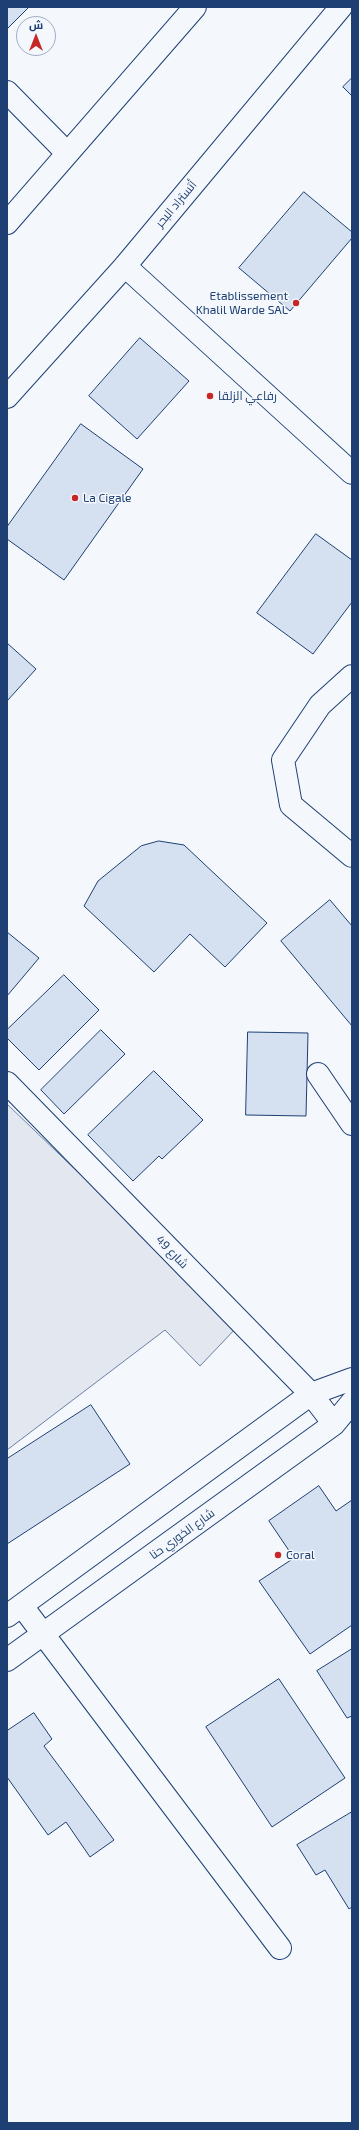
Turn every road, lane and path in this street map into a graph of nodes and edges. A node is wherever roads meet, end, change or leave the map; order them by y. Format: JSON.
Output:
{"nodes":[{"id":1,"x":195,"y":7,"type":"edge"},
{"id":2,"x":341,"y":7,"type":"edge"},
{"id":3,"x":7,"y":92,"type":"edge"},
{"id":4,"x":67,"y":153,"type":"junction"},
{"id":5,"x":7,"y":223,"type":"edge"},
{"id":6,"x":125,"y":266,"type":"junction"},
{"id":7,"x":7,"y":397,"type":"edge"},
{"id":8,"x":352,"y":473,"type":"edge"},
{"id":9,"x":352,"y":676,"type":"edge"},
{"id":10,"x":352,"y":856,"type":"edge"},
{"id":11,"x":318,"y":1074,"type":"dead end"},
{"id":12,"x":7,"y":1083,"type":"edge"},
{"id":13,"x":352,"y":1124,"type":"edge"},
{"id":14,"x":352,"y":1379,"type":"edge"},
{"id":15,"x":311,"y":1394,"type":"junction"},
{"id":16,"x":352,"y":1402,"type":"edge"},
{"id":17,"x":334,"y":1424,"type":"junction"},
{"id":18,"x":14,"y":1611,"type":"edge"},
{"id":19,"x":44,"y":1635,"type":"junction"},
{"id":20,"x":7,"y":1660,"type":"edge"},
{"id":21,"x":280,"y":1948,"type":"dead end"}],
"edges":[{"from":1,"to":4,"type":"main road"},
{"from":2,"to":6,"type":"main road","name":"أتستراد البحر"},
{"from":3,"to":4,"type":"main road"},
{"from":4,"to":5,"type":"main road"},
{"from":6,"to":7,"type":"main road","name":"أتستراد البحر"},
{"from":6,"to":8,"type":"main road"},
{"from":9,"to":10,"type":"main road"},
{"from":11,"to":13,"type":"main road"},
{"from":12,"to":15,"type":"main road","name":"شارع 49"},
{"from":14,"to":15,"type":"main road"},
{"from":15,"to":17,"type":"main road","name":"شارع 49"},
{"from":15,"to":18,"type":"main road"},
{"from":16,"to":17,"type":"main road","name":"شارع الخوري حنا"},
{"from":17,"to":19,"type":"main road","name":"شارع الخوري حنا"},
{"from":18,"to":19,"type":"main road"},
{"from":19,"to":20,"type":"main road","name":"شارع الخوري حنا"},
{"from":19,"to":21,"type":"main road"}]}
